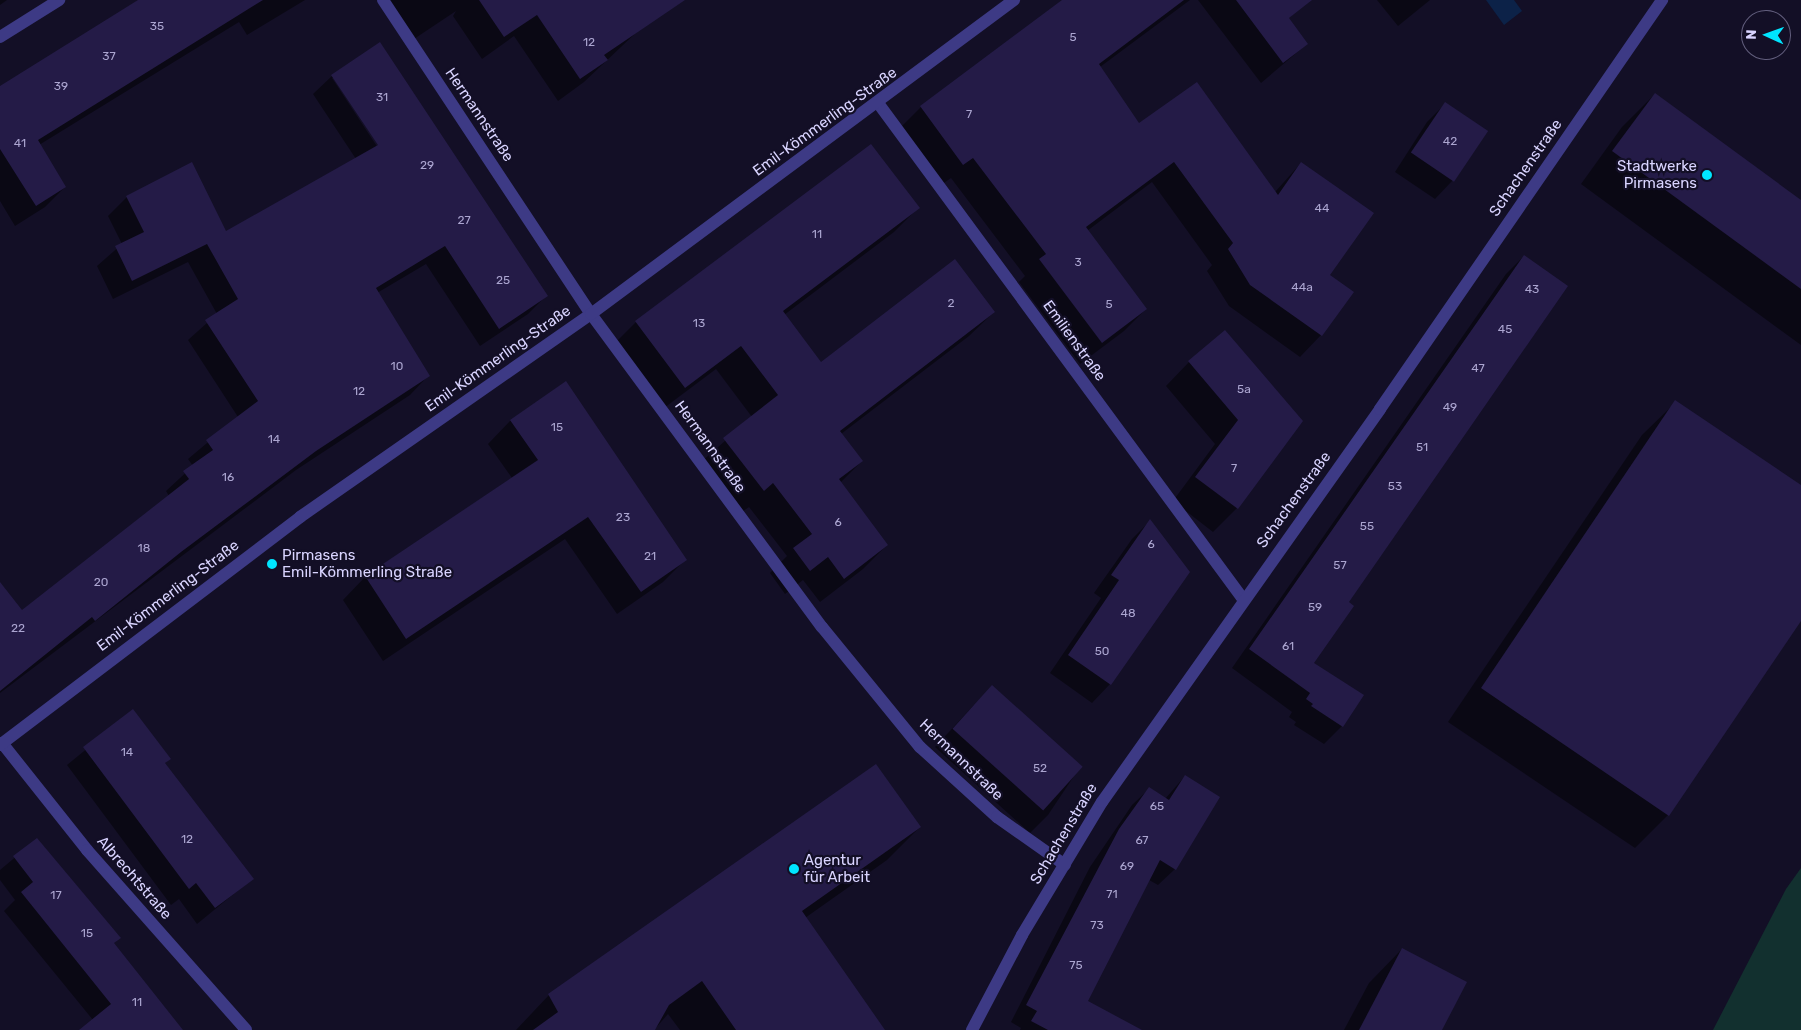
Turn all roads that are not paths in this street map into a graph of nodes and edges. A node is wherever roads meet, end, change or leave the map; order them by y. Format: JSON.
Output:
{"nodes":[{"id":1,"x":58,"y":0,"type":"edge"},
{"id":2,"x":383,"y":0,"type":"edge"},
{"id":3,"x":1014,"y":0,"type":"edge"},
{"id":4,"x":1662,"y":0,"type":"edge"},
{"id":5,"x":0,"y":37,"type":"edge"},
{"id":6,"x":878,"y":103,"type":"junction"},
{"id":7,"x":591,"y":314,"type":"junction"},
{"id":8,"x":1243,"y":599,"type":"junction"},
{"id":9,"x":1,"y":744,"type":"edge"},
{"id":10,"x":1064,"y":865,"type":"junction"},
{"id":11,"x":246,"y":1030,"type":"edge"},
{"id":12,"x":972,"y":1030,"type":"edge"}],
"edges":[{"from":1,"to":5,"type":"street"},
{"from":2,"to":7,"type":"street","name":"Hermannstraße"},
{"from":3,"to":6,"type":"street","name":"Emil-Kömmerling-Straße"},
{"from":4,"to":8,"type":"street","name":"Schachenstraße"},
{"from":6,"to":7,"type":"street","name":"Emil-Kömmerling-Straße"},
{"from":6,"to":8,"type":"street","name":"Emilienstraße"},
{"from":7,"to":9,"type":"street","name":"Emil-Kömmerling-Straße"},
{"from":7,"to":10,"type":"street","name":"Hermannstraße"},
{"from":8,"to":10,"type":"street","name":"Schachenstraße"},
{"from":9,"to":11,"type":"street","name":"Albrechtstraße"},
{"from":10,"to":12,"type":"street","name":"Schachenstraße"}]}
